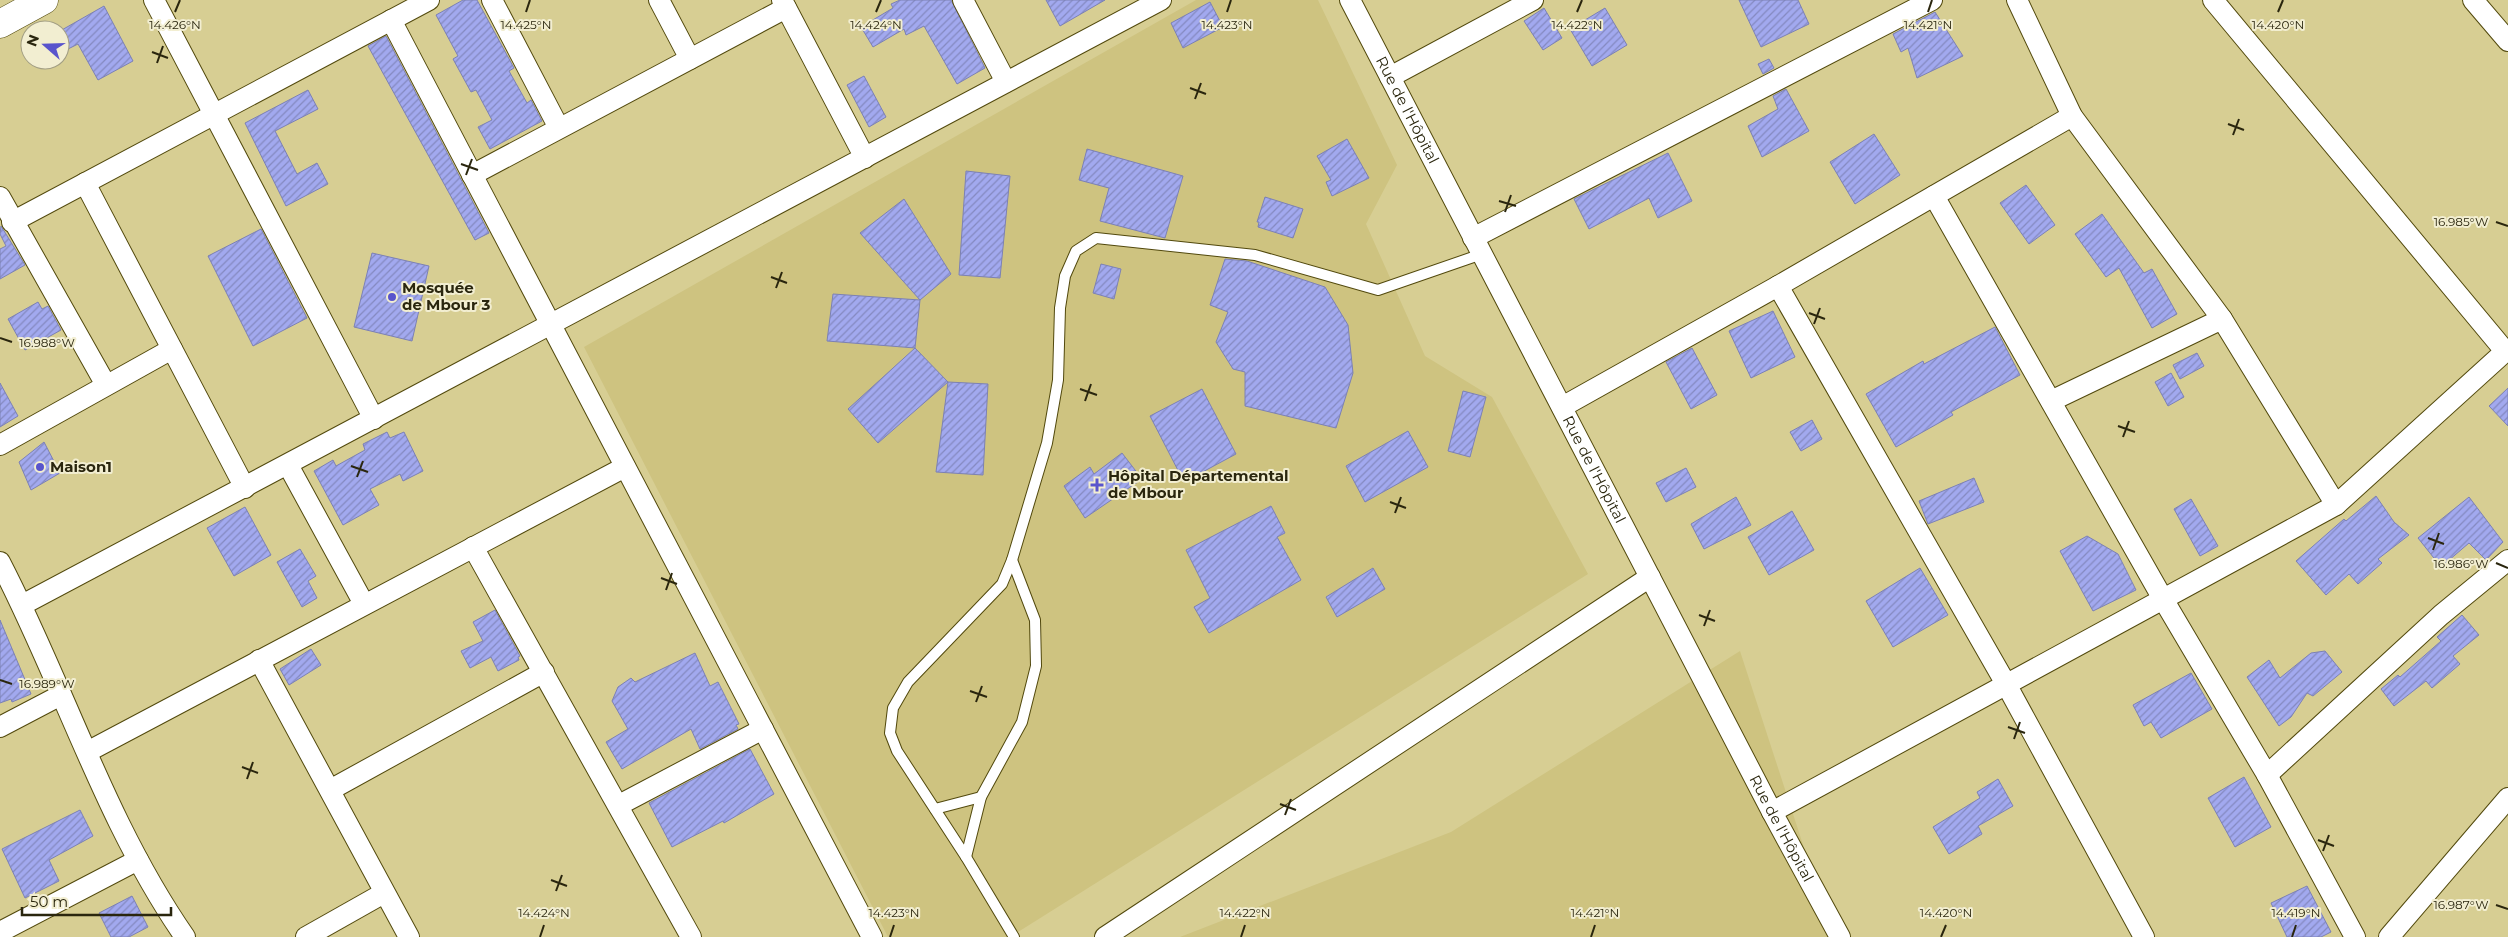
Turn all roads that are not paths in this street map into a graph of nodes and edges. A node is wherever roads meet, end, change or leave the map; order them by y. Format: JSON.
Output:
{"nodes":[{"id":1,"x":44,"y":0,"type":"edge"},
{"id":2,"x":154,"y":0,"type":"edge"},
{"id":3,"x":429,"y":0,"type":"edge"},
{"id":4,"x":492,"y":0,"type":"edge"},
{"id":5,"x":659,"y":0,"type":"edge"},
{"id":6,"x":963,"y":0,"type":"edge"},
{"id":7,"x":1161,"y":0,"type":"edge"},
{"id":8,"x":1350,"y":0,"type":"edge"},
{"id":9,"x":1533,"y":0,"type":"edge"},
{"id":10,"x":1932,"y":0,"type":"edge"},
{"id":11,"x":2017,"y":0,"type":"edge"},
{"id":12,"x":2213,"y":0,"type":"edge"},
{"id":13,"x":2473,"y":0,"type":"edge"},
{"id":14,"x":784,"y":4,"type":"edge"},
{"id":15,"x":391,"y":20,"type":"junction"},
{"id":16,"x":0,"y":24,"type":"edge"},
{"id":17,"x":2508,"y":41,"type":"edge"},
{"id":18,"x":690,"y":59,"type":"junction"},
{"id":19,"x":1390,"y":77,"type":"junction"},
{"id":20,"x":1006,"y":82,"type":"junction"},
{"id":21,"x":214,"y":114,"type":"junction"},
{"id":22,"x":2072,"y":116,"type":"junction"},
{"id":23,"x":559,"y":128,"type":"junction"},
{"id":24,"x":865,"y":158,"type":"junction"},
{"id":25,"x":472,"y":175,"type":"junction"},
{"id":26,"x":85,"y":183,"type":"junction"},
{"id":27,"x":1934,"y":196,"type":"junction"},
{"id":28,"x":0,"y":197,"type":"edge"},
{"id":29,"x":12,"y":222,"type":"junction"},
{"id":30,"x":1478,"y":246,"type":"junction"},
{"id":31,"x":1778,"y":286,"type":"junction"},
{"id":32,"x":2222,"y":319,"type":"junction"},
{"id":33,"x":551,"y":325,"type":"junction"},
{"id":34,"x":172,"y":348,"type":"junction"},
{"id":35,"x":2507,"y":350,"type":"edge"},
{"id":36,"x":106,"y":385,"type":"junction"},
{"id":37,"x":2051,"y":401,"type":"junction"},
{"id":38,"x":1562,"y":407,"type":"junction"},
{"id":39,"x":374,"y":419,"type":"junction"},
{"id":40,"x":0,"y":445,"type":"edge"},
{"id":41,"x":288,"y":465,"type":"junction"},
{"id":42,"x":625,"y":467,"type":"junction"},
{"id":43,"x":245,"y":488,"type":"junction"},
{"id":44,"x":2336,"y":505,"type":"junction"},
{"id":45,"x":473,"y":547,"type":"junction"},
{"id":46,"x":1012,"y":560,"type":"junction"},
{"id":47,"x":2508,"y":560,"type":"edge"},
{"id":48,"x":0,"y":562,"type":"edge"},
{"id":49,"x":1650,"y":577,"type":"junction"},
{"id":50,"x":2163,"y":599,"type":"junction"},
{"id":51,"x":364,"y":604,"type":"junction"},
{"id":52,"x":22,"y":605,"type":"junction"},
{"id":53,"x":259,"y":660,"type":"junction"},
{"id":54,"x":544,"y":672,"type":"junction"},
{"id":55,"x":2006,"y":684,"type":"junction"},
{"id":56,"x":61,"y":695,"type":"junction"},
{"id":57,"x":0,"y":727,"type":"edge"},
{"id":58,"x":763,"y":729,"type":"junction"},
{"id":59,"x":87,"y":752,"type":"junction"},
{"id":60,"x":2267,"y":775,"type":"junction"},
{"id":61,"x":330,"y":790,"type":"junction"},
{"id":62,"x":981,"y":797,"type":"junction"},
{"id":63,"x":2508,"y":798,"type":"edge"},
{"id":64,"x":619,"y":805,"type":"junction"},
{"id":65,"x":935,"y":809,"type":"junction"},
{"id":66,"x":1772,"y":812,"type":"junction"},
{"id":67,"x":966,"y":857,"type":"junction"},
{"id":68,"x":138,"y":860,"type":"junction"},
{"id":69,"x":384,"y":893,"type":"junction"},
{"id":70,"x":0,"y":932,"type":"edge"},
{"id":71,"x":185,"y":937,"type":"edge"},
{"id":72,"x":306,"y":937,"type":"edge"},
{"id":73,"x":409,"y":937,"type":"edge"},
{"id":74,"x":691,"y":937,"type":"edge"},
{"id":75,"x":872,"y":937,"type":"edge"},
{"id":76,"x":1014,"y":937,"type":"edge"},
{"id":77,"x":1105,"y":937,"type":"edge"},
{"id":78,"x":1840,"y":937,"type":"edge"},
{"id":79,"x":2144,"y":937,"type":"edge"},
{"id":80,"x":2355,"y":937,"type":"edge"},
{"id":81,"x":2389,"y":937,"type":"edge"}],
"edges":[{"from":1,"to":16,"type":"main road"},
{"from":2,"to":21,"type":"street"},
{"from":3,"to":15,"type":"street"},
{"from":4,"to":23,"type":"street"},
{"from":5,"to":18,"type":"street"},
{"from":6,"to":20,"type":"street"},
{"from":7,"to":20,"type":"street"},
{"from":8,"to":19,"type":"street","name":"Rue de l'Hôpital"},
{"from":9,"to":19,"type":"street"},
{"from":10,"to":30,"type":"street"},
{"from":11,"to":22,"type":"street"},
{"from":12,"to":35,"type":"street"},
{"from":13,"to":17,"type":"street"},
{"from":14,"to":18,"type":"street"},
{"from":14,"to":24,"type":"street"},
{"from":15,"to":21,"type":"street"},
{"from":15,"to":25,"type":"street"},
{"from":18,"to":23,"type":"street"},
{"from":19,"to":30,"type":"street","name":"Rue de l'Hôpital"},
{"from":20,"to":24,"type":"street"},
{"from":21,"to":26,"type":"street"},
{"from":21,"to":39,"type":"street"},
{"from":22,"to":27,"type":"street"},
{"from":22,"to":32,"type":"street"},
{"from":23,"to":25,"type":"street"},
{"from":24,"to":33,"type":"street"},
{"from":25,"to":33,"type":"street"},
{"from":26,"to":29,"type":"street"},
{"from":26,"to":34,"type":"street"},
{"from":27,"to":31,"type":"street"},
{"from":27,"to":37,"type":"street"},
{"from":28,"to":29,"type":"street"},
{"from":29,"to":36,"type":"street"},
{"from":30,"to":38,"type":"street","name":"Rue de l'Hôpital"},
{"from":30,"to":46,"type":"lane"},
{"from":31,"to":38,"type":"street"},
{"from":31,"to":55,"type":"street"},
{"from":32,"to":37,"type":"street"},
{"from":32,"to":44,"type":"street"},
{"from":33,"to":39,"type":"street"},
{"from":33,"to":42,"type":"street"},
{"from":34,"to":36,"type":"street"},
{"from":34,"to":43,"type":"street"},
{"from":35,"to":44,"type":"street"},
{"from":36,"to":40,"type":"street"},
{"from":37,"to":50,"type":"street"},
{"from":38,"to":49,"type":"street","name":"Rue de l'Hôpital"},
{"from":39,"to":41,"type":"street"},
{"from":41,"to":43,"type":"street"},
{"from":41,"to":51,"type":"street"},
{"from":42,"to":45,"type":"street"},
{"from":42,"to":58,"type":"street"},
{"from":43,"to":52,"type":"street"},
{"from":44,"to":50,"type":"street"},
{"from":45,"to":51,"type":"street"},
{"from":45,"to":54,"type":"street"},
{"from":46,"to":62,"type":"lane"},
{"from":46,"to":65,"type":"lane"},
{"from":47,"to":60,"type":"street"},
{"from":48,"to":52,"type":"street"},
{"from":49,"to":66,"type":"street","name":"Rue de l'Hôpital"},
{"from":49,"to":77,"type":"street"},
{"from":50,"to":55,"type":"street"},
{"from":50,"to":60,"type":"street"},
{"from":51,"to":53,"type":"street"},
{"from":52,"to":56,"type":"street"},
{"from":53,"to":59,"type":"street"},
{"from":53,"to":61,"type":"street"},
{"from":54,"to":61,"type":"street"},
{"from":54,"to":64,"type":"street"},
{"from":55,"to":66,"type":"street"},
{"from":55,"to":79,"type":"street"},
{"from":56,"to":57,"type":"street"},
{"from":56,"to":59,"type":"street"},
{"from":58,"to":64,"type":"street"},
{"from":58,"to":75,"type":"street"},
{"from":59,"to":68,"type":"street"},
{"from":60,"to":80,"type":"street"},
{"from":61,"to":69,"type":"street"},
{"from":62,"to":65,"type":"lane"},
{"from":62,"to":67,"type":"lane"},
{"from":63,"to":81,"type":"street"},
{"from":64,"to":74,"type":"street"},
{"from":65,"to":67,"type":"lane"},
{"from":66,"to":78,"type":"street","name":"Rue de l'Hôpital"},
{"from":67,"to":76,"type":"lane"},
{"from":68,"to":70,"type":"street"},
{"from":68,"to":71,"type":"street"},
{"from":69,"to":72,"type":"street"},
{"from":69,"to":73,"type":"street"}]}
